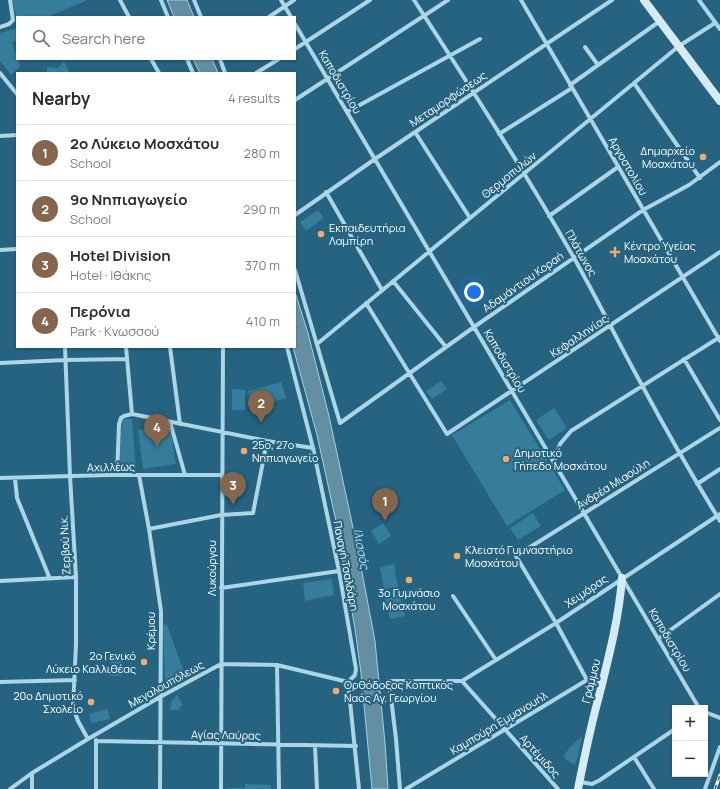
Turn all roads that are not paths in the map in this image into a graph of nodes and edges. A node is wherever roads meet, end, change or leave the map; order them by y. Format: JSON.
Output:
{"nodes":[{"id":1,"x":10,"y":0,"type":"edge"},
{"id":2,"x":120,"y":0,"type":"edge"},
{"id":3,"x":161,"y":0,"type":"edge"},
{"id":4,"x":194,"y":0,"type":"edge"},
{"id":5,"x":281,"y":0,"type":"edge"},
{"id":6,"x":294,"y":0,"type":"edge"},
{"id":7,"x":370,"y":0,"type":"edge"},
{"id":8,"x":414,"y":0,"type":"edge"},
{"id":9,"x":448,"y":0,"type":"edge"},
{"id":10,"x":528,"y":0,"type":"edge"},
{"id":11,"x":612,"y":0,"type":"edge"},
{"id":12,"x":644,"y":0,"type":"edge"},
{"id":13,"x":699,"y":0,"type":"edge"},
{"id":14,"x":522,"y":2,"type":"edge"},
{"id":15,"x":285,"y":6,"type":"junction"},
{"id":16,"x":128,"y":16,"type":"edge"},
{"id":17,"x":168,"y":16,"type":"edge"},
{"id":18,"x":201,"y":16,"type":"edge"},
{"id":19,"x":270,"y":16,"type":"edge"},
{"id":20,"x":290,"y":16,"type":"edge"},
{"id":21,"x":424,"y":16,"type":"junction"},
{"id":22,"x":660,"y":21,"type":"junction"},
{"id":23,"x":715,"y":22,"type":"junction"},
{"id":24,"x":296,"y":26,"type":"edge"},
{"id":25,"x":0,"y":27,"type":"edge"},
{"id":26,"x":720,"y":29,"type":"edge"},
{"id":27,"x":480,"y":39,"type":"dead end"},
{"id":28,"x":306,"y":42,"type":"junction"},
{"id":29,"x":546,"y":44,"type":"junction"},
{"id":30,"x":679,"y":46,"type":"junction"},
{"id":31,"x":585,"y":47,"type":"dead end"},
{"id":32,"x":296,"y":48,"type":"edge"},
{"id":33,"x":449,"y":55,"type":"junction"},
{"id":34,"x":152,"y":60,"type":"edge"},
{"id":35,"x":187,"y":60,"type":"edge"},
{"id":36,"x":220,"y":60,"type":"edge"},
{"id":37,"x":277,"y":60,"type":"edge"},
{"id":38,"x":598,"y":65,"type":"junction"},
{"id":39,"x":158,"y":72,"type":"edge"},
{"id":40,"x":193,"y":72,"type":"edge"},
{"id":41,"x":225,"y":72,"type":"edge"},
{"id":42,"x":258,"y":72,"type":"edge"},
{"id":43,"x":0,"y":73,"type":"edge"},
{"id":44,"x":327,"y":78,"type":"junction"},
{"id":45,"x":634,"y":83,"type":"junction"},
{"id":46,"x":571,"y":86,"type":"junction"},
{"id":47,"x":16,"y":93,"type":"edge"},
{"id":48,"x":474,"y":93,"type":"junction"},
{"id":49,"x":296,"y":99,"type":"edge"},
{"id":50,"x":720,"y":101,"type":"edge"},
{"id":51,"x":347,"y":112,"type":"junction"},
{"id":52,"x":590,"y":119,"type":"junction"},
{"id":53,"x":415,"y":132,"type":"junction"},
{"id":54,"x":499,"y":134,"type":"junction"},
{"id":55,"x":16,"y":135,"type":"edge"},
{"id":56,"x":0,"y":136,"type":"edge"},
{"id":57,"x":375,"y":159,"type":"junction"},
{"id":58,"x":720,"y":162,"type":"edge"},
{"id":59,"x":618,"y":167,"type":"junction"},
{"id":60,"x":524,"y":174,"type":"junction"},
{"id":61,"x":700,"y":178,"type":"junction"},
{"id":62,"x":326,"y":192,"type":"junction"},
{"id":63,"x":643,"y":210,"type":"junction"},
{"id":64,"x":296,"y":214,"type":"edge"},
{"id":65,"x":549,"y":216,"type":"junction"},
{"id":66,"x":470,"y":218,"type":"junction"},
{"id":67,"x":16,"y":249,"type":"edge"},
{"id":68,"x":0,"y":250,"type":"edge"},
{"id":69,"x":430,"y":251,"type":"junction"},
{"id":70,"x":720,"y":252,"type":"edge"},
{"id":71,"x":574,"y":258,"type":"junction"},
{"id":72,"x":296,"y":273,"type":"edge"},
{"id":73,"x":682,"y":277,"type":"junction"},
{"id":74,"x":393,"y":281,"type":"junction"},
{"id":75,"x":382,"y":290,"type":"junction"},
{"id":76,"x":366,"y":303,"type":"junction"},
{"id":77,"x":611,"y":325,"type":"junction"},
{"id":78,"x":474,"y":327,"type":"junction"},
{"id":79,"x":719,"y":338,"type":"edge"},
{"id":80,"x":317,"y":344,"type":"junction"},
{"id":81,"x":446,"y":347,"type":"junction"},
{"id":82,"x":65,"y":348,"type":"edge"},
{"id":83,"x":126,"y":348,"type":"edge"},
{"id":84,"x":170,"y":348,"type":"edge"},
{"id":85,"x":223,"y":348,"type":"edge"},
{"id":86,"x":287,"y":348,"type":"edge"},
{"id":87,"x":127,"y":359,"type":"junction"},
{"id":88,"x":684,"y":359,"type":"junction"},
{"id":89,"x":66,"y":360,"type":"junction"},
{"id":90,"x":0,"y":363,"type":"edge"},
{"id":91,"x":409,"y":373,"type":"junction"},
{"id":92,"x":642,"y":386,"type":"junction"},
{"id":93,"x":513,"y":391,"type":"junction"},
{"id":94,"x":132,"y":414,"type":"junction"},
{"id":95,"x":720,"y":420,"type":"edge"},
{"id":96,"x":170,"y":422,"type":"junction"},
{"id":97,"x":180,"y":424,"type":"junction"},
{"id":98,"x":720,"y":428,"type":"edge"},
{"id":99,"x":222,"y":432,"type":"junction"},
{"id":100,"x":267,"y":441,"type":"junction"},
{"id":101,"x":313,"y":448,"type":"junction"},
{"id":102,"x":680,"y":453,"type":"junction"},
{"id":103,"x":554,"y":461,"type":"junction"},
{"id":104,"x":720,"y":469,"type":"edge"},
{"id":105,"x":116,"y":475,"type":"junction"},
{"id":106,"x":139,"y":475,"type":"junction"},
{"id":107,"x":185,"y":475,"type":"junction"},
{"id":108,"x":222,"y":475,"type":"junction"},
{"id":109,"x":70,"y":476,"type":"junction"},
{"id":110,"x":0,"y":478,"type":"edge"},
{"id":111,"x":14,"y":478,"type":"junction"},
{"id":112,"x":697,"y":484,"type":"junction"},
{"id":113,"x":585,"y":513,"type":"junction"},
{"id":114,"x":221,"y":515,"type":"junction"},
{"id":115,"x":718,"y":515,"type":"edge"},
{"id":116,"x":720,"y":521,"type":"edge"},
{"id":117,"x":149,"y":529,"type":"junction"},
{"id":118,"x":339,"y":571,"type":"junction"},
{"id":119,"x":76,"y":577,"type":"junction"},
{"id":120,"x":622,"y":578,"type":"junction"},
{"id":121,"x":50,"y":579,"type":"junction"},
{"id":122,"x":0,"y":581,"type":"edge"},
{"id":123,"x":221,"y":588,"type":"junction"},
{"id":124,"x":720,"y":594,"type":"edge"},
{"id":125,"x":453,"y":596,"type":"dead end"},
{"id":126,"x":556,"y":623,"type":"junction"},
{"id":127,"x":658,"y":639,"type":"junction"},
{"id":128,"x":496,"y":660,"type":"junction"},
{"id":129,"x":221,"y":664,"type":"junction"},
{"id":130,"x":277,"y":665,"type":"junction"},
{"id":131,"x":75,"y":680,"type":"junction"},
{"id":132,"x":587,"y":680,"type":"junction"},
{"id":133,"x":462,"y":681,"type":"junction"},
{"id":134,"x":0,"y":682,"type":"edge"},
{"id":135,"x":348,"y":682,"type":"junction"},
{"id":136,"x":602,"y":684,"type":"junction"},
{"id":137,"x":160,"y":697,"type":"junction"},
{"id":138,"x":697,"y":705,"type":"edge"},
{"id":139,"x":708,"y":713,"type":"edge"},
{"id":140,"x":720,"y":718,"type":"edge"},
{"id":141,"x":504,"y":730,"type":"junction"},
{"id":142,"x":672,"y":731,"type":"edge"},
{"id":143,"x":94,"y":736,"type":"junction"},
{"id":144,"x":88,"y":739,"type":"junction"},
{"id":145,"x":96,"y":741,"type":"junction"},
{"id":146,"x":160,"y":743,"type":"junction"},
{"id":147,"x":221,"y":744,"type":"junction"},
{"id":148,"x":279,"y":744,"type":"junction"},
{"id":149,"x":315,"y":746,"type":"junction"},
{"id":150,"x":356,"y":746,"type":"junction"},
{"id":151,"x":720,"y":747,"type":"edge"},
{"id":152,"x":634,"y":756,"type":"junction"},
{"id":153,"x":32,"y":773,"type":"junction"},
{"id":154,"x":578,"y":786,"type":"edge"},
{"id":155,"x":10,"y":789,"type":"edge"},
{"id":156,"x":32,"y":789,"type":"edge"},
{"id":157,"x":96,"y":789,"type":"edge"},
{"id":158,"x":160,"y":789,"type":"edge"},
{"id":159,"x":221,"y":789,"type":"edge"},
{"id":160,"x":279,"y":789,"type":"edge"},
{"id":161,"x":317,"y":789,"type":"edge"},
{"id":162,"x":359,"y":789,"type":"edge"},
{"id":163,"x":400,"y":789,"type":"edge"},
{"id":164,"x":406,"y":789,"type":"edge"},
{"id":165,"x":558,"y":789,"type":"edge"},
{"id":166,"x":654,"y":789,"type":"edge"},
{"id":167,"x":705,"y":789,"type":"edge"}],
"edges":[{"from":1,"to":25,"type":"street"},
{"from":2,"to":16,"type":"street"},
{"from":3,"to":17,"type":"street"},
{"from":4,"to":18,"type":"street"},
{"from":5,"to":15,"type":"street"},
{"from":6,"to":15,"type":"street"},
{"from":7,"to":28,"type":"street"},
{"from":8,"to":21,"type":"street","name":"Πλάτωνος"},
{"from":9,"to":21,"type":"street"},
{"from":10,"to":14,"type":"street"},
{"from":11,"to":29,"type":"street","name":"Μεταμορφώσεως"},
{"from":12,"to":22,"type":"street"},
{"from":13,"to":23,"type":"street"},
{"from":14,"to":29,"type":"street","name":"Αργοστολίου"},
{"from":15,"to":19,"type":"street"},
{"from":15,"to":20,"type":"street"},
{"from":21,"to":33,"type":"street","name":"Πλάτωνος"},
{"from":21,"to":44,"type":"street"},
{"from":22,"to":30,"type":"street"},
{"from":22,"to":38,"type":"street"},
{"from":23,"to":26,"type":"street"},
{"from":23,"to":30,"type":"street","name":"Θερμοπυλών"},
{"from":24,"to":28,"type":"street","name":"Καποδιστρίου"},
{"from":27,"to":33,"type":"street"},
{"from":28,"to":32,"type":"street"},
{"from":28,"to":44,"type":"street","name":"Καποδιστρίου"},
{"from":29,"to":46,"type":"street","name":"Αργοστολίου"},
{"from":29,"to":48,"type":"street","name":"Μεταμορφώσεως"},
{"from":30,"to":45,"type":"street","name":"Θερμοπυλών"},
{"from":30,"to":50,"type":"street"},
{"from":31,"to":38,"type":"street"},
{"from":33,"to":48,"type":"street","name":"Πλάτωνος"},
{"from":33,"to":51,"type":"street"},
{"from":34,"to":39,"type":"street"},
{"from":35,"to":40,"type":"street"},
{"from":36,"to":41,"type":"street"},
{"from":37,"to":42,"type":"street"},
{"from":38,"to":46,"type":"street"},
{"from":43,"to":47,"type":"street"},
{"from":44,"to":49,"type":"street"},
{"from":44,"to":51,"type":"street","name":"Καποδιστρίου"},
{"from":45,"to":52,"type":"street","name":"Θερμοπυλών"},
{"from":45,"to":61,"type":"street"},
{"from":46,"to":52,"type":"street","name":"Αργοστολίου"},
{"from":46,"to":54,"type":"street"},
{"from":48,"to":53,"type":"street","name":"Μεταμορφώσεως"},
{"from":48,"to":54,"type":"street","name":"Πλάτωνος"},
{"from":51,"to":57,"type":"street","name":"Καποδιστρίου"},
{"from":52,"to":59,"type":"street","name":"Αργοστολίου"},
{"from":52,"to":60,"type":"street","name":"Θερμοπυλών"},
{"from":53,"to":57,"type":"street","name":"Μεταμορφώσεως"},
{"from":53,"to":66,"type":"street"},
{"from":54,"to":60,"type":"street","name":"Πλάτωνος"},
{"from":55,"to":56,"type":"street"},
{"from":57,"to":62,"type":"street","name":"Μεταμορφώσεως"},
{"from":57,"to":69,"type":"street","name":"Καποδιστρίου"},
{"from":58,"to":61,"type":"street","name":"Αδαμάντιου Κοραή"},
{"from":59,"to":63,"type":"street","name":"Αργοστολίου"},
{"from":59,"to":65,"type":"street"},
{"from":60,"to":65,"type":"street","name":"Πλάτωνος"},
{"from":60,"to":66,"type":"street","name":"Θερμοπυλών"},
{"from":61,"to":63,"type":"street","name":"Αδαμάντιου Κοραή"},
{"from":62,"to":64,"type":"street","name":"Μεταμορφώσεως"},
{"from":62,"to":75,"type":"street"},
{"from":63,"to":71,"type":"street","name":"Αδαμάντιου Κοραή"},
{"from":63,"to":73,"type":"street","name":"Αργοστολίου"},
{"from":65,"to":71,"type":"street","name":"Πλάτωνος"},
{"from":66,"to":69,"type":"street","name":"Θερμοπυλών"},
{"from":67,"to":68,"type":"street"},
{"from":69,"to":74,"type":"street","name":"Θερμοπυλών"},
{"from":69,"to":78,"type":"street","name":"Καποδιστρίου"},
{"from":70,"to":73,"type":"street","name":"Κεφαλληνίας"},
{"from":71,"to":77,"type":"street","name":"Πλάτωνος"},
{"from":71,"to":78,"type":"street","name":"Αδαμάντιου Κοραή"},
{"from":72,"to":80,"type":"street"},
{"from":73,"to":77,"type":"street","name":"Κεφαλληνίας"},
{"from":73,"to":79,"type":"street","name":"Αργοστολίου"},
{"from":74,"to":75,"type":"street","name":"Θερμοπυλών"},
{"from":74,"to":81,"type":"street"},
{"from":75,"to":76,"type":"street","name":"Θερμοπυλών"},
{"from":76,"to":80,"type":"street","name":"Θερμοπυλών"},
{"from":76,"to":91,"type":"street"},
{"from":77,"to":92,"type":"street","name":"Πλάτωνος"},
{"from":77,"to":93,"type":"street","name":"Κεφαλληνίας"},
{"from":78,"to":81,"type":"street","name":"Αδαμάντιου Κοραή"},
{"from":78,"to":93,"type":"street","name":"Καποδιστρίου"},
{"from":79,"to":88,"type":"street"},
{"from":80,"to":91,"type":"street","name":"Αδαμάντιου Κοραή"},
{"from":81,"to":91,"type":"street","name":"Αδαμάντιου Κοραή"},
{"from":82,"to":89,"type":"street","name":"Ζερβού Νικ."},
{"from":83,"to":87,"type":"street"},
{"from":84,"to":97,"type":"street"},
{"from":85,"to":99,"type":"street","name":"Λυκούργου"},
{"from":86,"to":101,"type":"street","name":"Παναγή Τσαλδάρη"},
{"from":87,"to":89,"type":"street"},
{"from":87,"to":94,"type":"street"},
{"from":88,"to":92,"type":"street"},
{"from":88,"to":95,"type":"street"},
{"from":89,"to":90,"type":"street"},
{"from":89,"to":109,"type":"street","name":"Ζερβού Νικ."},
{"from":91,"to":93,"type":"street","name":"Κεφαλληνίας"},
{"from":92,"to":102,"type":"street","name":"Πλάτωνος"},
{"from":92,"to":103,"type":"street"},
{"from":93,"to":103,"type":"street","name":"Καποδιστρίου"},
{"from":94,"to":96,"type":"street"},
{"from":94,"to":105,"type":"street"},
{"from":96,"to":97,"type":"street"},
{"from":96,"to":107,"type":"street"},
{"from":97,"to":99,"type":"street"},
{"from":98,"to":102,"type":"street","name":"Ανδρέα Μιαούλη"},
{"from":99,"to":100,"type":"street"},
{"from":99,"to":108,"type":"street","name":"Λυκούργου"},
{"from":100,"to":101,"type":"street"},
{"from":100,"to":114,"type":"street"},
{"from":101,"to":118,"type":"street","name":"Παναγή Τσαλδάρη"},
{"from":102,"to":112,"type":"street","name":"Πλάτωνος"},
{"from":102,"to":113,"type":"street","name":"Ανδρέα Μιαούλη"},
{"from":103,"to":113,"type":"street","name":"Καποδιστρίου"},
{"from":104,"to":112,"type":"street"},
{"from":105,"to":106,"type":"street","name":"Αχιλλέως"},
{"from":105,"to":109,"type":"street","name":"Αχιλλέως"},
{"from":106,"to":107,"type":"street","name":"Αχιλλέως"},
{"from":106,"to":117,"type":"street","name":"Κρέμου"},
{"from":107,"to":108,"type":"street","name":"Αχιλλέως"},
{"from":108,"to":114,"type":"street","name":"Λυκούργου"},
{"from":109,"to":111,"type":"street","name":"Αχιλλέως"},
{"from":109,"to":119,"type":"street","name":"Ζερβού Νικ."},
{"from":110,"to":111,"type":"street","name":"Αχιλλέως"},
{"from":111,"to":121,"type":"street"},
{"from":112,"to":115,"type":"street","name":"Πλάτωνος"},
{"from":113,"to":120,"type":"street","name":"Καποδιστρίου"},
{"from":113,"to":126,"type":"street","name":"Ανδρέα Μιαούλη"},
{"from":114,"to":117,"type":"street"},
{"from":114,"to":123,"type":"street","name":"Λυκούργου"},
{"from":115,"to":116,"type":"street","name":"Πλάτωνος"},
{"from":115,"to":120,"type":"street","name":"Χειμάρας"},
{"from":117,"to":137,"type":"street","name":"Κρέμου"},
{"from":118,"to":123,"type":"street"},
{"from":118,"to":135,"type":"street","name":"Παναγή Τσαλδάρη"},
{"from":119,"to":121,"type":"street"},
{"from":119,"to":131,"type":"street","name":"Ζερβού Νικ."},
{"from":120,"to":126,"type":"street","name":"Χειμάρας"},
{"from":120,"to":127,"type":"street","name":"Καποδιστρίου"},
{"from":120,"to":136,"type":"street","name":"Γράμμου"},
{"from":121,"to":122,"type":"street"},
{"from":123,"to":129,"type":"street","name":"Λυκούργου"},
{"from":124,"to":127,"type":"street"},
{"from":125,"to":128,"type":"street"},
{"from":126,"to":128,"type":"street","name":"Χειμάρας"},
{"from":126,"to":132,"type":"street"},
{"from":127,"to":138,"type":"street","name":"Καποδιστρίου"},
{"from":128,"to":133,"type":"street","name":"Χειμάρας"},
{"from":129,"to":130,"type":"street","name":"Μεγαλουπόλεως"},
{"from":129,"to":137,"type":"street","name":"Μεγαλουπόλεως"},
{"from":129,"to":147,"type":"street","name":"Λυκούργου"},
{"from":130,"to":135,"type":"street","name":"Μεγαλουπόλεως"},
{"from":130,"to":148,"type":"street"},
{"from":131,"to":134,"type":"street"},
{"from":131,"to":144,"type":"street","name":"Ζερβού Νικ."},
{"from":132,"to":136,"type":"street"},
{"from":132,"to":141,"type":"street","name":"Καμπούρη Εμμανουήλ"},
{"from":133,"to":141,"type":"street","name":"Αρτέμιδος"},
{"from":133,"to":163,"type":"street"},
{"from":135,"to":150,"type":"street"},
{"from":136,"to":154,"type":"street","name":"Γράμμου"},
{"from":137,"to":143,"type":"street","name":"Μεγαλουπόλεως"},
{"from":137,"to":146,"type":"street","name":"Κρέμου"},
{"from":139,"to":140,"type":"street"},
{"from":141,"to":164,"type":"street","name":"Καμπούρη Εμμανουήλ"},
{"from":141,"to":165,"type":"street","name":"Αρτέμιδος"},
{"from":142,"to":152,"type":"street"},
{"from":143,"to":144,"type":"street","name":"Μεγαλουπόλεως"},
{"from":143,"to":145,"type":"street"},
{"from":144,"to":153,"type":"street","name":"Μεγαλουπόλεως"},
{"from":145,"to":146,"type":"street","name":"Αγίας Λαύρας"},
{"from":145,"to":157,"type":"street"},
{"from":146,"to":147,"type":"street","name":"Αγίας Λαύρας"},
{"from":146,"to":158,"type":"street","name":"Κρέμου"},
{"from":147,"to":148,"type":"street","name":"Αγίας Λαύρας"},
{"from":147,"to":159,"type":"street","name":"Λυκούργου"},
{"from":148,"to":149,"type":"street","name":"Αγίας Λαύρας"},
{"from":148,"to":160,"type":"street"},
{"from":149,"to":150,"type":"street","name":"Αγίας Λαύρας"},
{"from":149,"to":161,"type":"street"},
{"from":150,"to":162,"type":"street"},
{"from":151,"to":167,"type":"street"},
{"from":152,"to":154,"type":"street"},
{"from":152,"to":166,"type":"street"},
{"from":153,"to":155,"type":"street","name":"Μεγαλουπόλεως"},
{"from":153,"to":156,"type":"street"}]}
